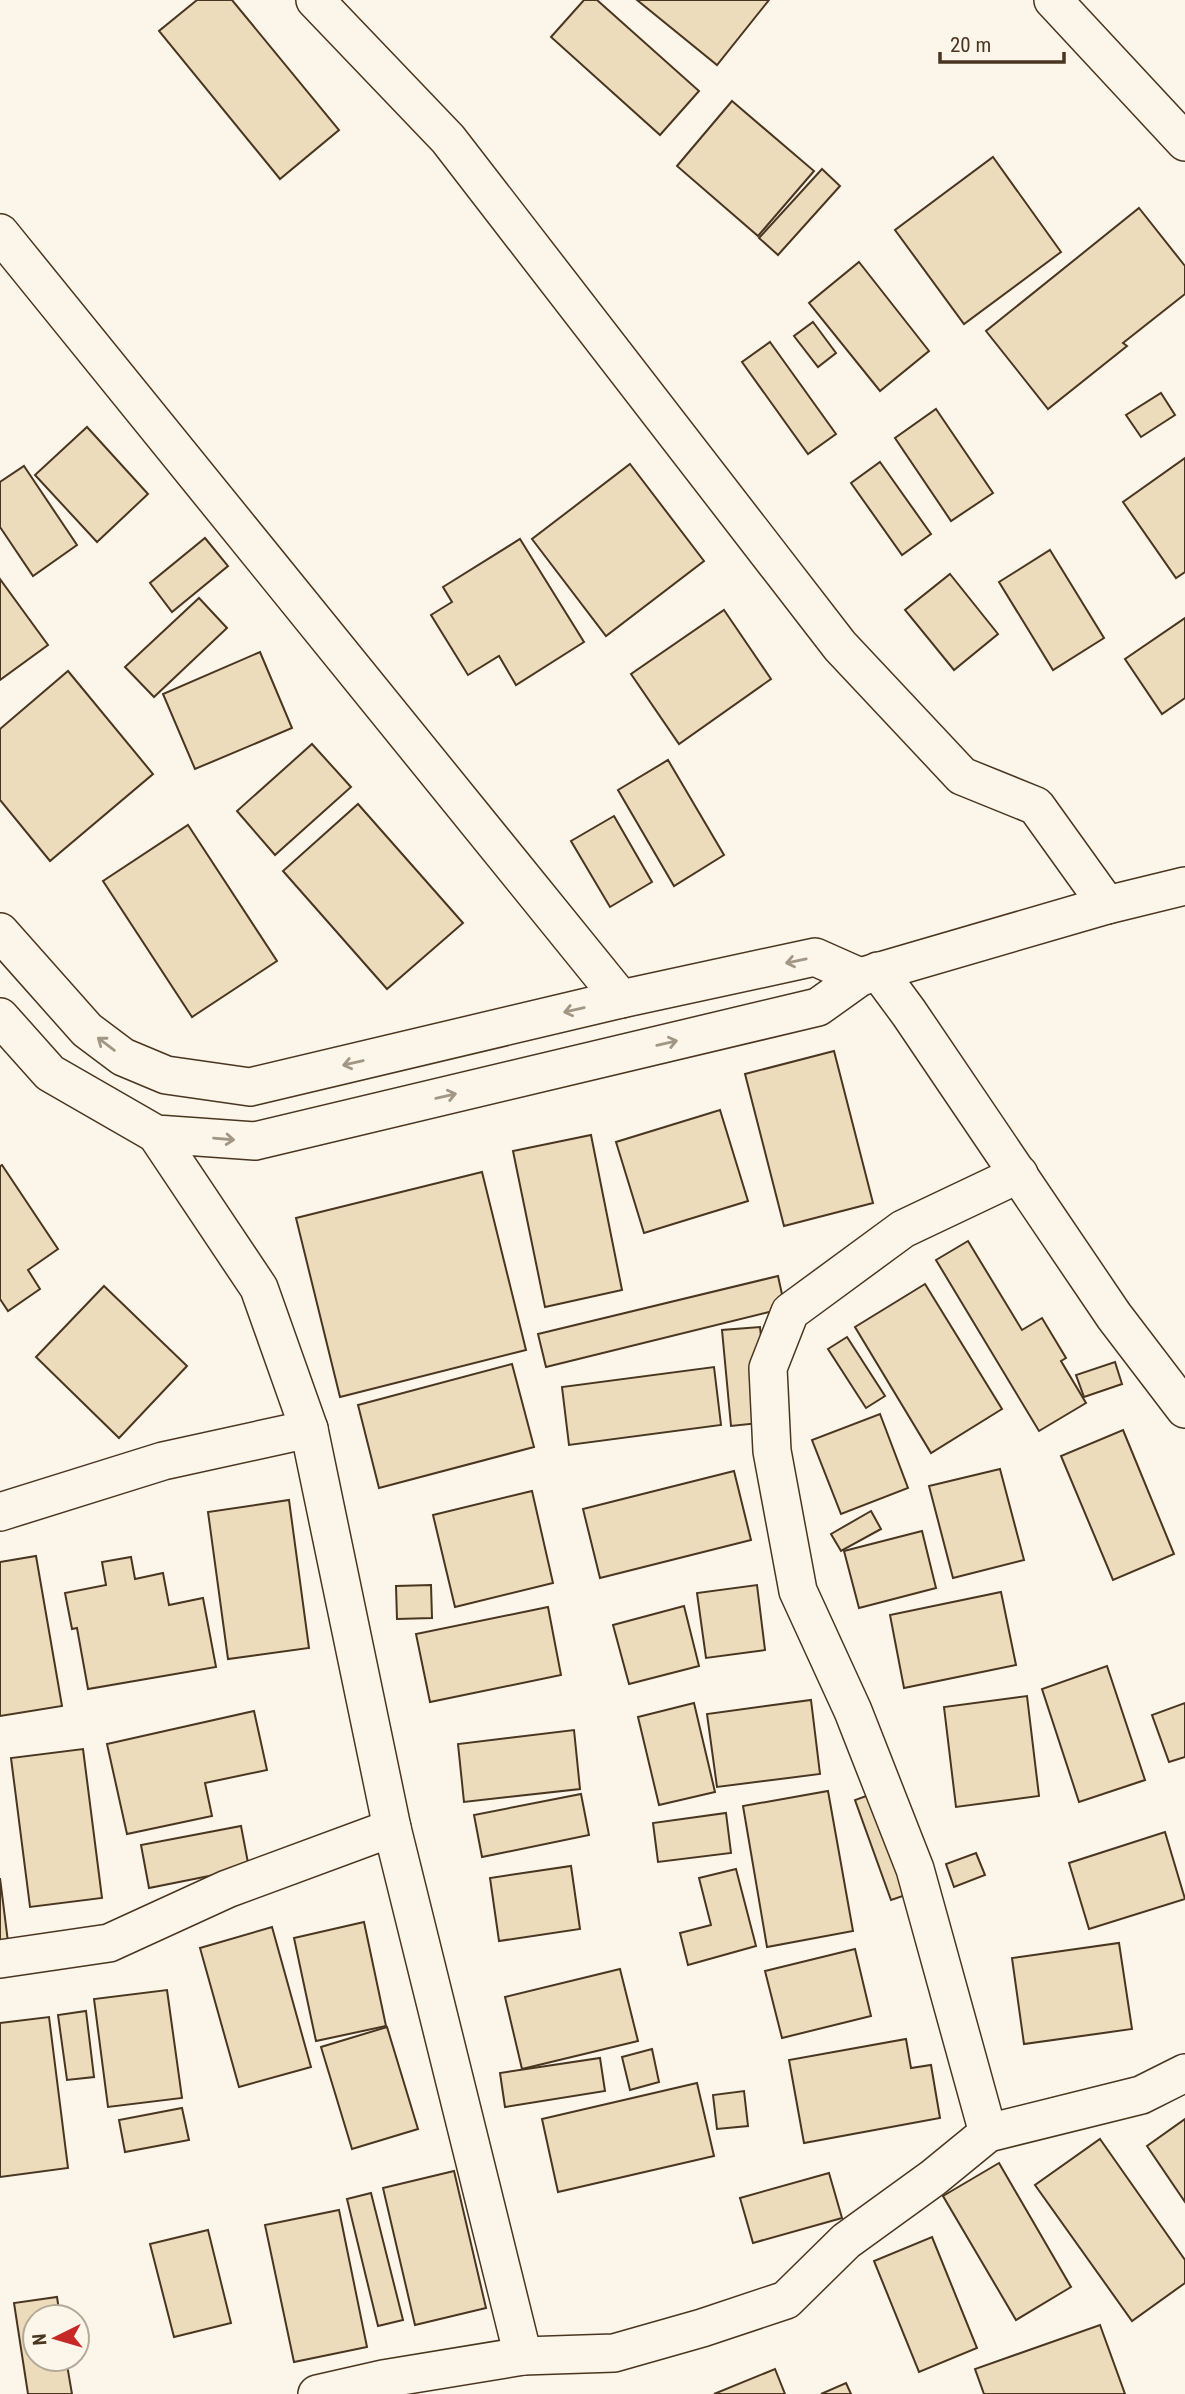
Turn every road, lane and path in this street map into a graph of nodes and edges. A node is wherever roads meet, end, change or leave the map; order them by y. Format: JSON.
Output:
{"nodes":[{"id":1,"x":315,"y":0,"type":"edge"},
{"id":2,"x":1053,"y":0,"type":"edge"},
{"id":3,"x":1185,"y":142,"type":"edge"},
{"id":4,"x":0,"y":233,"type":"edge"},
{"id":5,"x":1185,"y":886,"type":"edge"},
{"id":6,"x":1107,"y":905,"type":"junction"},
{"id":7,"x":0,"y":932,"type":"edge"},
{"id":8,"x":869,"y":974,"type":"junction"},
{"id":9,"x":621,"y":999,"type":"junction"},
{"id":10,"x":0,"y":1017,"type":"edge"},
{"id":11,"x":156,"y":1133,"type":"junction"},
{"id":12,"x":1019,"y":1174,"type":"junction"},
{"id":13,"x":1185,"y":1409,"type":"edge"},
{"id":14,"x":309,"y":1429,"type":"junction"},
{"id":15,"x":0,"y":1512,"type":"edge"},
{"id":16,"x":392,"y":1828,"type":"junction"},
{"id":17,"x":0,"y":1959,"type":"edge"},
{"id":18,"x":1185,"y":2073,"type":"edge"},
{"id":19,"x":988,"y":2133,"type":"junction"},
{"id":20,"x":523,"y":2356,"type":"junction"},
{"id":21,"x":381,"y":2386,"type":"edge"},
{"id":22,"x":317,"y":2394,"type":"edge"}],
"edges":[{"from":1,"to":6,"type":"street"},
{"from":2,"to":3,"type":"street"},
{"from":4,"to":9,"type":"street"},
{"from":5,"to":6,"type":"street"},
{"from":6,"to":8,"type":"street"},
{"from":9,"to":7,"type":"street","one_way":true},
{"from":8,"to":9,"type":"street","one_way":true},
{"from":11,"to":8,"type":"street","one_way":true},
{"from":8,"to":12,"type":"street"},
{"from":10,"to":11,"type":"street"},
{"from":11,"to":14,"type":"street"},
{"from":12,"to":13,"type":"street"},
{"from":12,"to":19,"type":"street"},
{"from":14,"to":15,"type":"street"},
{"from":14,"to":16,"type":"street"},
{"from":16,"to":17,"type":"street"},
{"from":16,"to":20,"type":"street"},
{"from":18,"to":19,"type":"street"},
{"from":19,"to":20,"type":"street"},
{"from":20,"to":21,"type":"street"},
{"from":21,"to":22,"type":"street"}]}
